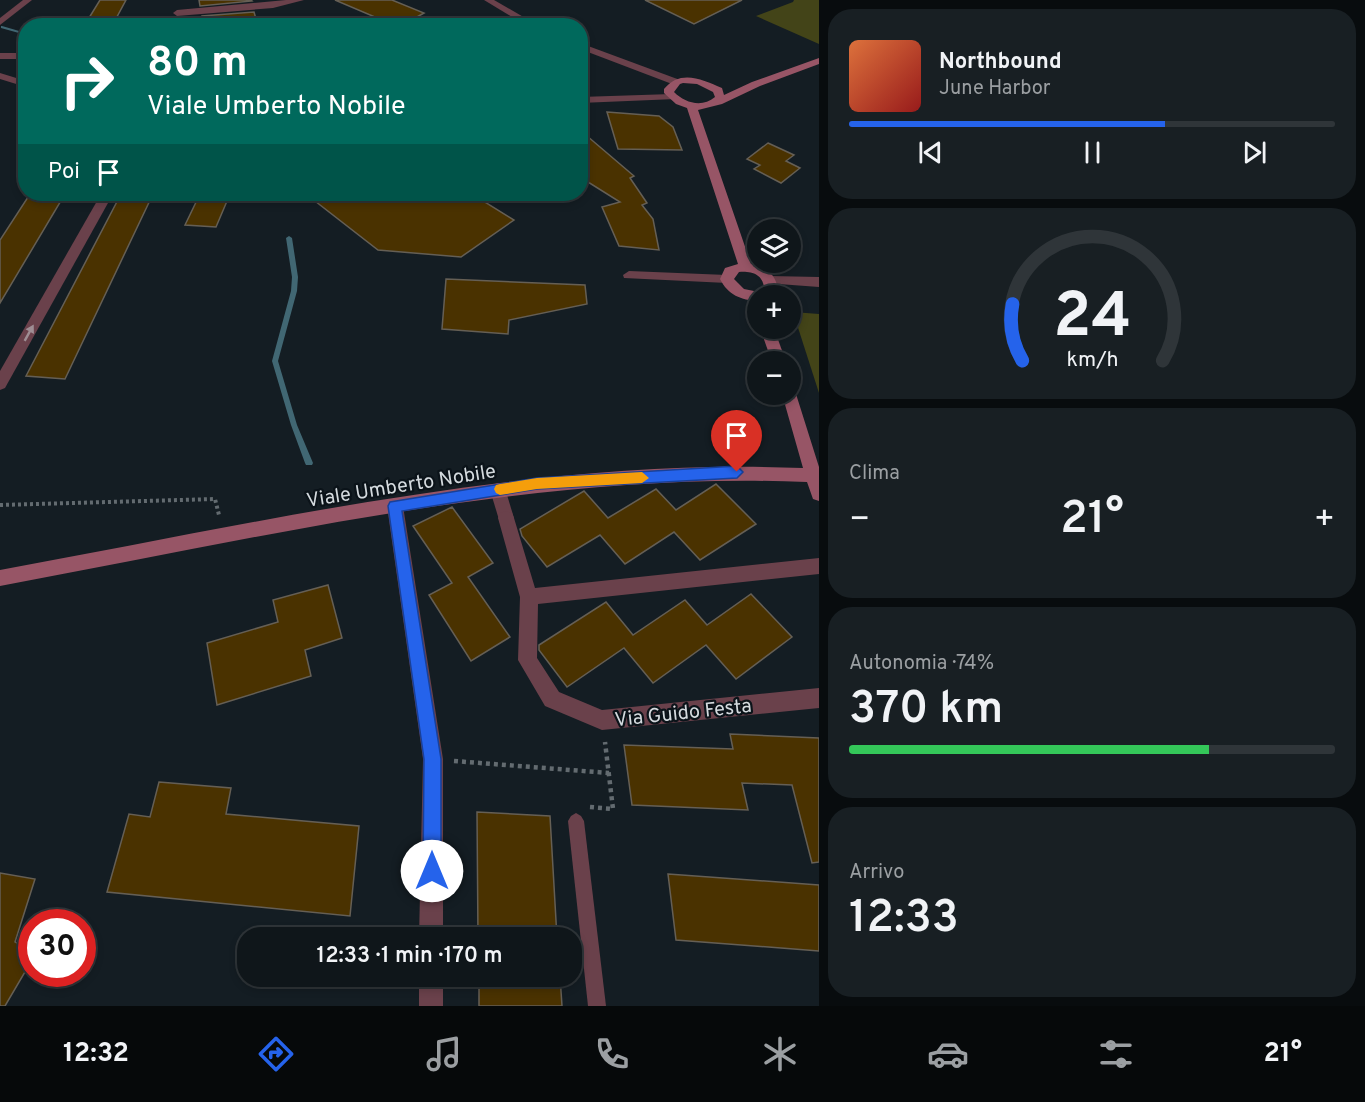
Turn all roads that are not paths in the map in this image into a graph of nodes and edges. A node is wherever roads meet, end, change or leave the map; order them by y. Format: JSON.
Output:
{"nodes":[{"id":1,"x":28,"y":0,"type":"edge"},
{"id":2,"x":300,"y":0,"type":"edge"},
{"id":3,"x":488,"y":0,"type":"edge"},
{"id":4,"x":177,"y":13,"type":"dead end"},
{"id":5,"x":521,"y":18,"type":"edge"},
{"id":6,"x":0,"y":22,"type":"edge"},
{"id":7,"x":588,"y":49,"type":"edge"},
{"id":8,"x":0,"y":56,"type":"edge"},
{"id":9,"x":18,"y":56,"type":"edge"},
{"id":10,"x":819,"y":61,"type":"edge"},
{"id":11,"x":0,"y":76,"type":"edge"},
{"id":12,"x":18,"y":82,"type":"edge"},
{"id":13,"x":676,"y":82,"type":"junction"},
{"id":14,"x":707,"y":83,"type":"junction"},
{"id":15,"x":756,"y":84,"type":"junction"},
{"id":16,"x":672,"y":97,"type":"junction"},
{"id":17,"x":588,"y":100,"type":"edge"},
{"id":18,"x":718,"y":102,"type":"junction"},
{"id":19,"x":692,"y":106,"type":"junction"},
{"id":20,"x":103,"y":201,"type":"edge"},
{"id":21,"x":746,"y":267,"type":"junction"},
{"id":22,"x":629,"y":275,"type":"dead end"},
{"id":23,"x":727,"y":279,"type":"junction"},
{"id":24,"x":770,"y":280,"type":"junction"},
{"id":25,"x":819,"y":282,"type":"edge"},
{"id":26,"x":771,"y":285,"type":"edge"},
{"id":27,"x":747,"y":295,"type":"edge"},
{"id":28,"x":0,"y":384,"type":"edge"},
{"id":29,"x":792,"y":405,"type":"edge"},
{"id":30,"x":813,"y":475,"type":"junction"},
{"id":31,"x":498,"y":490,"type":"junction"},
{"id":32,"x":819,"y":494,"type":"edge"},
{"id":33,"x":395,"y":506,"type":"junction"},
{"id":34,"x":819,"y":566,"type":"edge"},
{"id":35,"x":0,"y":579,"type":"edge"},
{"id":36,"x":529,"y":597,"type":"junction"},
{"id":37,"x":819,"y":698,"type":"edge"},
{"id":38,"x":576,"y":821,"type":"dead end"},
{"id":39,"x":431,"y":927,"type":"edge"},
{"id":40,"x":431,"y":987,"type":"edge"},
{"id":41,"x":431,"y":1006,"type":"edge"},
{"id":42,"x":597,"y":1006,"type":"edge"}],
"edges":[{"from":1,"to":6,"type":"street"},
{"from":2,"to":4,"type":"street"},
{"from":3,"to":5,"type":"street"},
{"from":7,"to":13,"type":"street"},
{"from":8,"to":9,"type":"street"},
{"from":10,"to":15,"type":"main road"},
{"from":11,"to":12,"type":"street"},
{"from":13,"to":14,"type":"main road"},
{"from":13,"to":16,"type":"main road"},
{"from":14,"to":15,"type":"main road"},
{"from":14,"to":18,"type":"main road"},
{"from":15,"to":18,"type":"main road"},
{"from":16,"to":17,"type":"street"},
{"from":16,"to":19,"type":"main road"},
{"from":18,"to":19,"type":"main road"},
{"from":19,"to":21,"type":"main road"},
{"from":28,"to":20,"type":"street","one_way":true},
{"from":21,"to":23,"type":"main road"},
{"from":21,"to":24,"type":"main road"},
{"from":22,"to":23,"type":"street"},
{"from":23,"to":27,"type":"main road"},
{"from":24,"to":25,"type":"street"},
{"from":24,"to":26,"type":"main road"},
{"from":29,"to":30,"type":"main road"},
{"from":30,"to":31,"type":"main road","name":"Viale Umberto Nobile"},
{"from":30,"to":32,"type":"main road"},
{"from":31,"to":33,"type":"main road","name":"Viale Umberto Nobile"},
{"from":31,"to":36,"type":"street","name":"Via Guido Festa"},
{"from":33,"to":35,"type":"main road","name":"Viale Umberto Nobile"},
{"from":33,"to":39,"type":"street"},
{"from":34,"to":36,"type":"street"},
{"from":36,"to":37,"type":"street","name":"Via Guido Festa"},
{"from":38,"to":42,"type":"lane"},
{"from":40,"to":41,"type":"street"}]}
